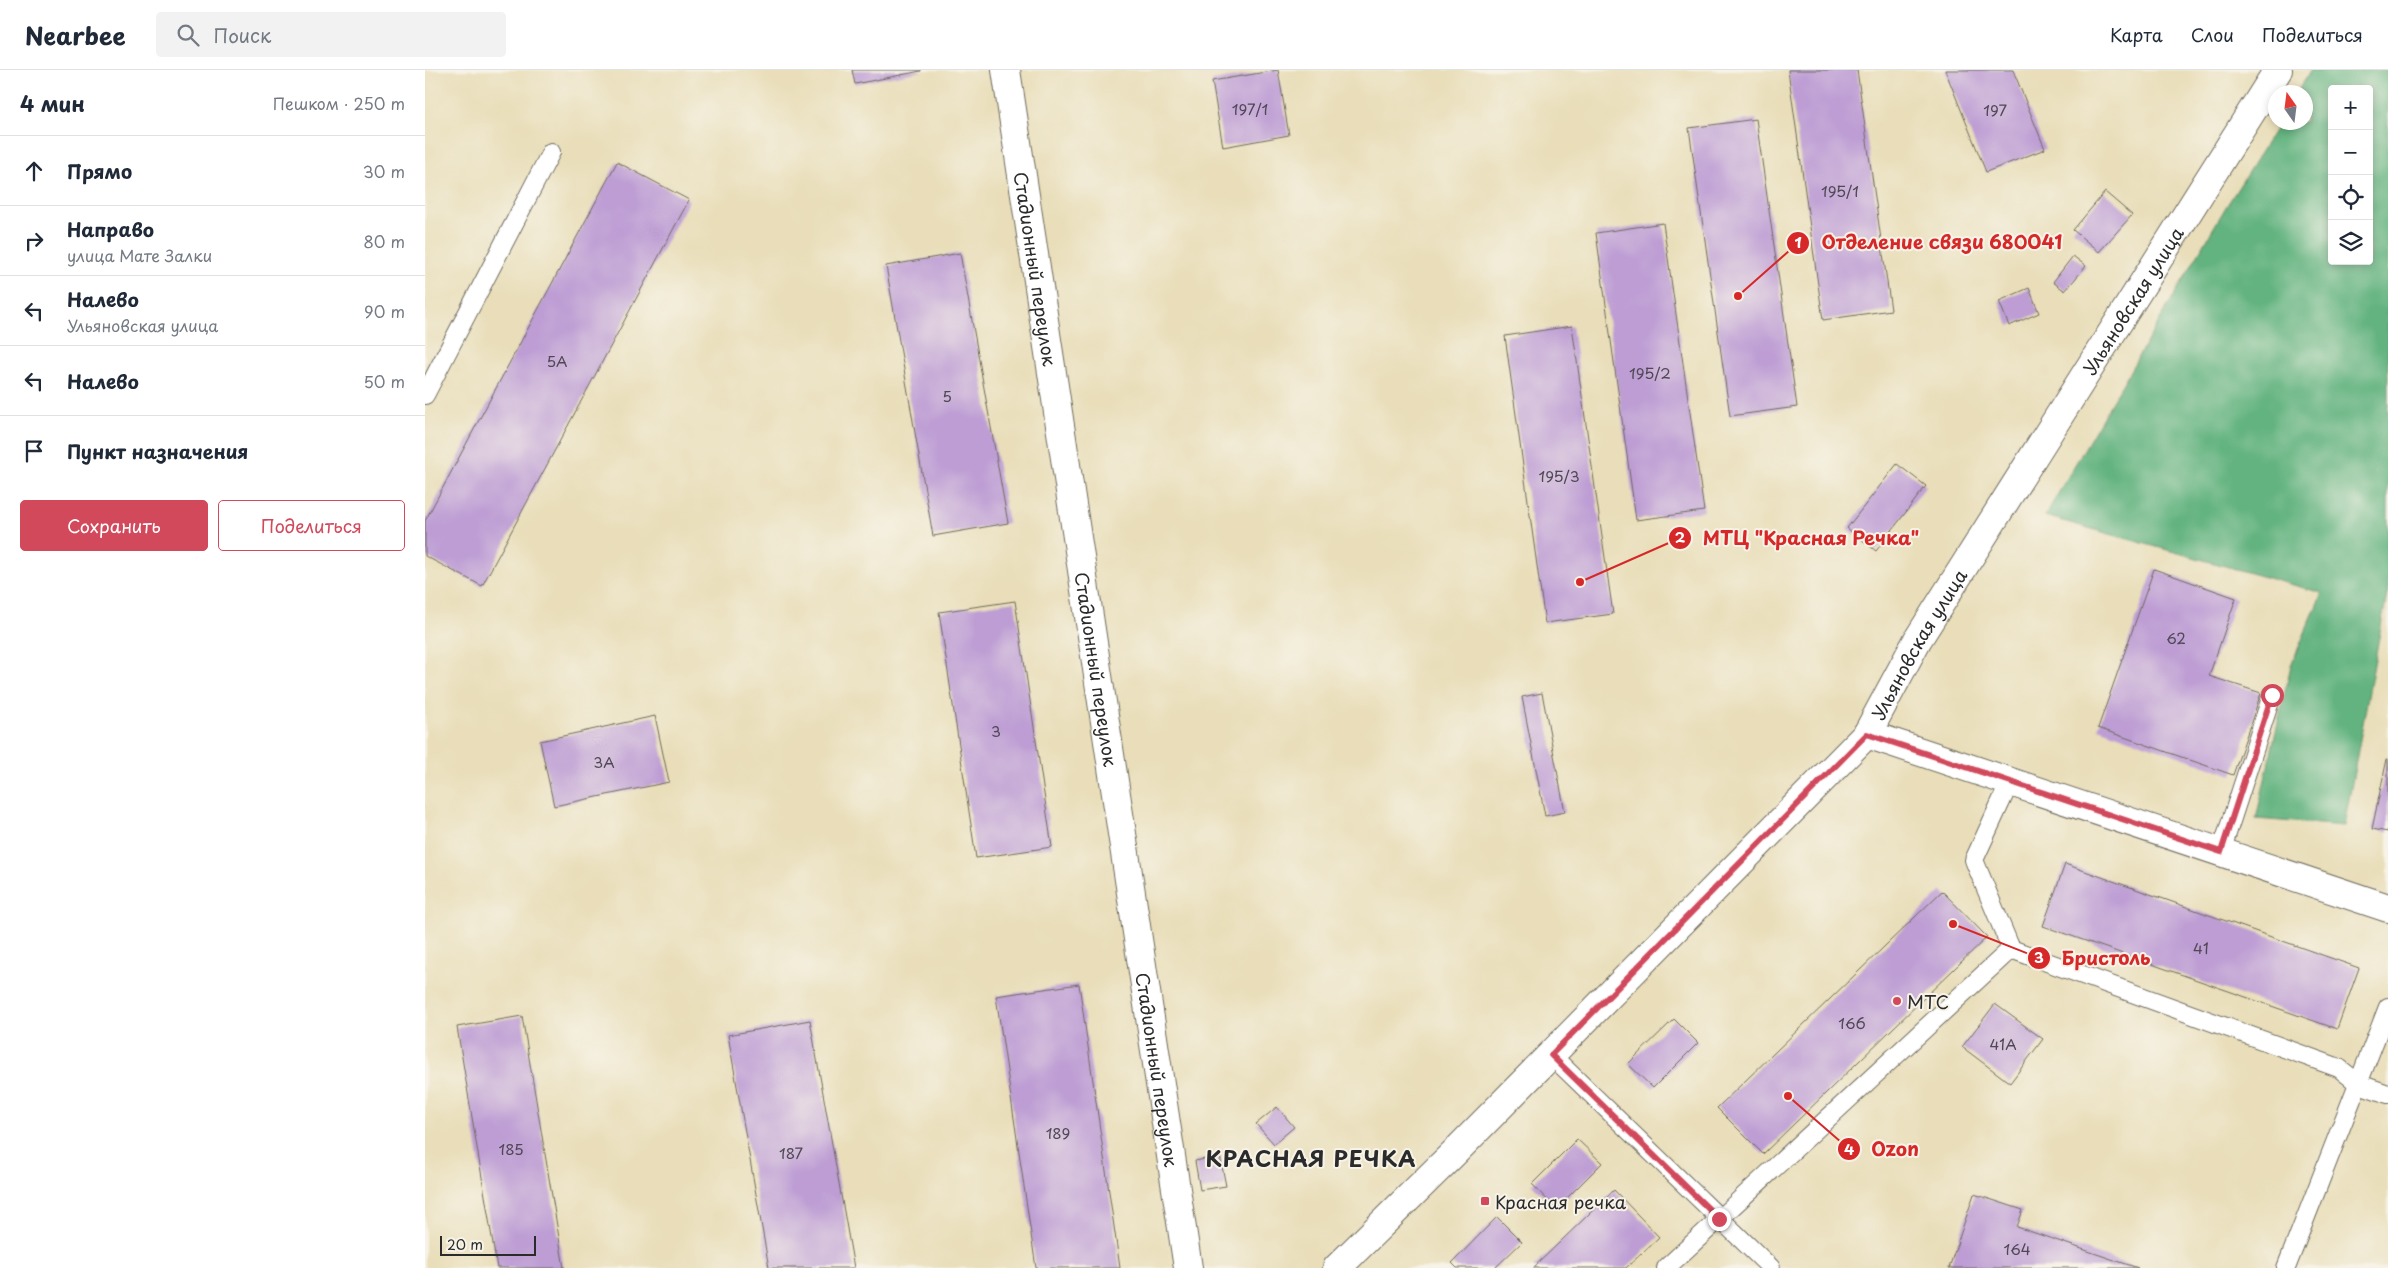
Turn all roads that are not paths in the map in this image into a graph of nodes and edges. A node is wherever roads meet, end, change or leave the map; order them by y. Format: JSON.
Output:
{"nodes":[{"id":1,"x":1006,"y":70,"type":"edge"},
{"id":2,"x":2277,"y":70,"type":"edge"},
{"id":3,"x":551,"y":152,"type":"dead end"},
{"id":4,"x":425,"y":395,"type":"edge"},
{"id":5,"x":2272,"y":695,"type":"dead end"},
{"id":6,"x":1867,"y":734,"type":"junction"},
{"id":7,"x":2010,"y":782,"type":"junction"},
{"id":8,"x":2221,"y":852,"type":"junction"},
{"id":9,"x":2388,"y":908,"type":"edge"},
{"id":10,"x":2011,"y":949,"type":"junction"},
{"id":11,"x":2388,"y":1007,"type":"edge"},
{"id":12,"x":1551,"y":1055,"type":"junction"},
{"id":13,"x":2359,"y":1084,"type":"junction"},
{"id":14,"x":2388,"y":1094,"type":"edge"},
{"id":15,"x":1719,"y":1219,"type":"junction"},
{"id":16,"x":1188,"y":1268,"type":"edge"},
{"id":17,"x":1337,"y":1268,"type":"edge"},
{"id":18,"x":1666,"y":1268,"type":"edge"},
{"id":19,"x":1771,"y":1268,"type":"edge"},
{"id":20,"x":2286,"y":1268,"type":"edge"}],
"edges":[{"from":1,"to":16,"type":"street","name":"Стадионный переулок"},
{"from":2,"to":6,"type":"street","name":"Ульяновская улица"},
{"from":3,"to":4,"type":"lane"},
{"from":5,"to":8,"type":"lane"},
{"from":6,"to":7,"type":"street"},
{"from":6,"to":12,"type":"street","name":"Ульяновская улица"},
{"from":7,"to":8,"type":"street"},
{"from":7,"to":10,"type":"lane"},
{"from":8,"to":9,"type":"street"},
{"from":10,"to":13,"type":"lane"},
{"from":10,"to":15,"type":"lane"},
{"from":11,"to":13,"type":"lane"},
{"from":12,"to":15,"type":"lane"},
{"from":12,"to":17,"type":"street","name":"Ульяновская улица"},
{"from":13,"to":14,"type":"lane"},
{"from":13,"to":20,"type":"lane"},
{"from":15,"to":18,"type":"lane"},
{"from":15,"to":19,"type":"lane"}]}
